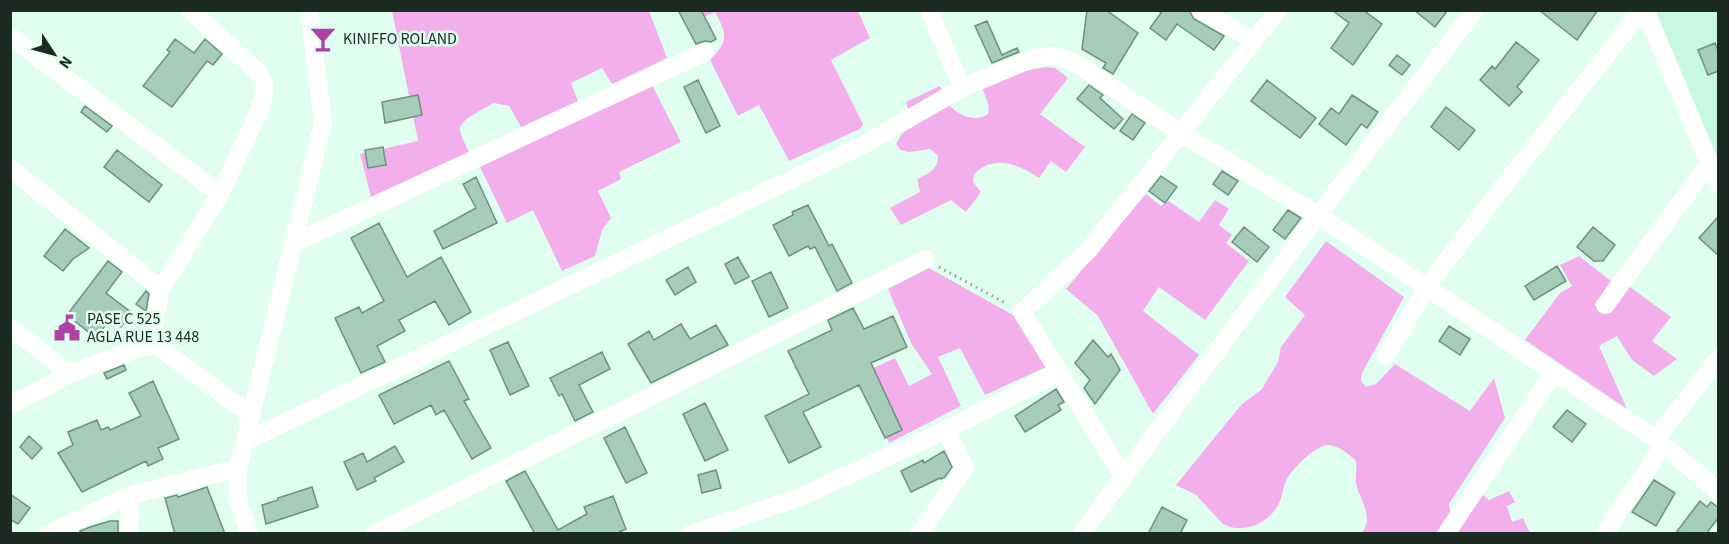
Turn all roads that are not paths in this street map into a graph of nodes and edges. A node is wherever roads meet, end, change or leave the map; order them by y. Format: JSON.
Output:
{"nodes":[{"id":1,"x":190,"y":10,"type":"edge"},
{"id":2,"x":309,"y":10,"type":"edge"},
{"id":3,"x":929,"y":10,"type":"edge"},
{"id":4,"x":1200,"y":10,"type":"edge"},
{"id":5,"x":1278,"y":10,"type":"edge"},
{"id":6,"x":1475,"y":10,"type":"edge"},
{"id":7,"x":1643,"y":10,"type":"edge"},
{"id":8,"x":10,"y":36,"type":"edge"},
{"id":9,"x":1254,"y":40,"type":"junction"},
{"id":10,"x":705,"y":52,"type":"dead end"},
{"id":11,"x":962,"y":88,"type":"junction"},
{"id":12,"x":1182,"y":134,"type":"junction"},
{"id":13,"x":1710,"y":163,"type":"junction"},
{"id":14,"x":10,"y":168,"type":"edge"},
{"id":15,"x":1719,"y":184,"type":"edge"},
{"id":16,"x":220,"y":194,"type":"junction"},
{"id":17,"x":1318,"y":214,"type":"junction"},
{"id":18,"x":294,"y":243,"type":"junction"},
{"id":19,"x":926,"y":259,"type":"road end"},
{"id":20,"x":1427,"y":287,"type":"junction"},
{"id":21,"x":161,"y":290,"type":"junction"},
{"id":22,"x":1605,"y":305,"type":"dead end"},
{"id":23,"x":10,"y":327,"type":"edge"},
{"id":24,"x":151,"y":345,"type":"junction"},
{"id":25,"x":1386,"y":356,"type":"dead end"},
{"id":26,"x":1719,"y":359,"type":"edge"},
{"id":27,"x":1059,"y":372,"type":"junction"},
{"id":28,"x":1554,"y":372,"type":"junction"},
{"id":29,"x":70,"y":374,"type":"junction"},
{"id":30,"x":10,"y":405,"type":"edge"},
{"id":31,"x":251,"y":415,"type":"junction"},
{"id":32,"x":946,"y":430,"type":"junction"},
{"id":33,"x":244,"y":442,"type":"junction"},
{"id":34,"x":1659,"y":443,"type":"junction"},
{"id":35,"x":238,"y":468,"type":"junction"},
{"id":36,"x":1123,"y":476,"type":"junction"},
{"id":37,"x":1719,"y":491,"type":"edge"},
{"id":38,"x":131,"y":495,"type":"junction"},
{"id":39,"x":712,"y":530,"type":"edge"},
{"id":40,"x":48,"y":534,"type":"edge"},
{"id":41,"x":129,"y":534,"type":"edge"},
{"id":42,"x":249,"y":534,"type":"edge"},
{"id":43,"x":374,"y":534,"type":"edge"},
{"id":44,"x":692,"y":534,"type":"edge"},
{"id":45,"x":919,"y":534,"type":"edge"},
{"id":46,"x":1081,"y":534,"type":"edge"},
{"id":47,"x":1446,"y":534,"type":"edge"},
{"id":48,"x":1604,"y":534,"type":"edge"}],
"edges":[{"from":1,"to":16,"type":"street"},
{"from":2,"to":18,"type":"street"},
{"from":3,"to":11,"type":"street"},
{"from":4,"to":9,"type":"street"},
{"from":5,"to":9,"type":"street"},
{"from":6,"to":17,"type":"street"},
{"from":7,"to":13,"type":"street"},
{"from":7,"to":20,"type":"street"},
{"from":8,"to":16,"type":"street"},
{"from":9,"to":12,"type":"street"},
{"from":10,"to":18,"type":"street"},
{"from":11,"to":12,"type":"street"},
{"from":11,"to":33,"type":"street"},
{"from":12,"to":17,"type":"street"},
{"from":12,"to":27,"type":"street"},
{"from":13,"to":15,"type":"street"},
{"from":13,"to":22,"type":"street"},
{"from":14,"to":21,"type":"street"},
{"from":16,"to":21,"type":"street"},
{"from":17,"to":20,"type":"street"},
{"from":17,"to":36,"type":"street"},
{"from":18,"to":31,"type":"street"},
{"from":19,"to":43,"type":"street"},
{"from":20,"to":25,"type":"street"},
{"from":20,"to":28,"type":"street"},
{"from":21,"to":24,"type":"street"},
{"from":23,"to":29,"type":"street"},
{"from":24,"to":29,"type":"street"},
{"from":24,"to":31,"type":"street"},
{"from":26,"to":34,"type":"street"},
{"from":27,"to":32,"type":"street"},
{"from":27,"to":36,"type":"street"},
{"from":28,"to":34,"type":"street"},
{"from":28,"to":47,"type":"street"},
{"from":29,"to":30,"type":"street"},
{"from":31,"to":33,"type":"street"},
{"from":32,"to":39,"type":"street"},
{"from":32,"to":45,"type":"street"},
{"from":33,"to":35,"type":"street"},
{"from":34,"to":37,"type":"street"},
{"from":34,"to":48,"type":"street"},
{"from":35,"to":38,"type":"street"},
{"from":35,"to":42,"type":"street"},
{"from":36,"to":46,"type":"street"},
{"from":38,"to":40,"type":"street"},
{"from":38,"to":41,"type":"street"},
{"from":39,"to":44,"type":"street"}]}
